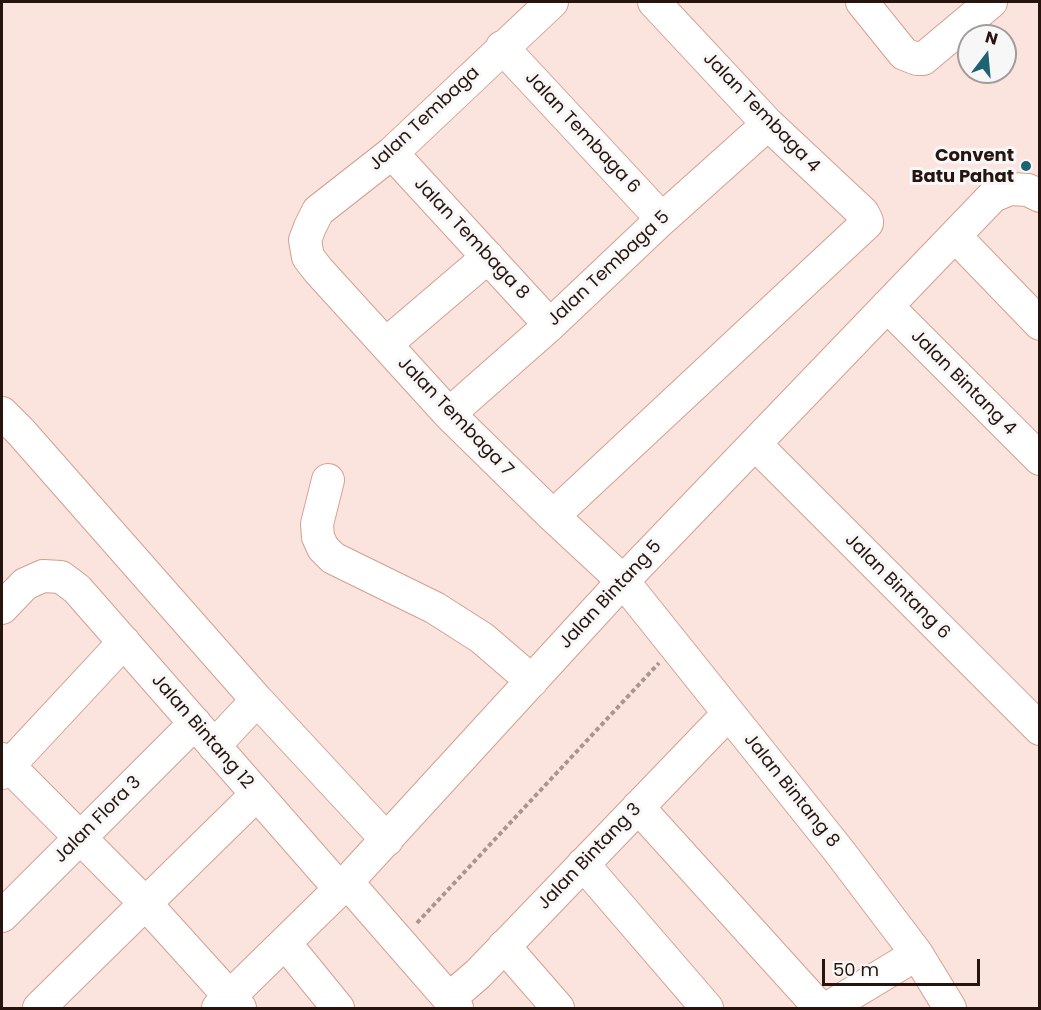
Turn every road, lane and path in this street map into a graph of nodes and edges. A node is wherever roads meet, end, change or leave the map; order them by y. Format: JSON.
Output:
{"nodes":[{"id":1,"x":552,"y":2,"type":"edge"},
{"id":2,"x":654,"y":2,"type":"edge"},
{"id":3,"x":862,"y":2,"type":"edge"},
{"id":4,"x":991,"y":2,"type":"edge"},
{"id":5,"x":502,"y":47,"type":"junction"},
{"id":6,"x":768,"y":124,"type":"junction"},
{"id":7,"x":392,"y":153,"type":"junction"},
{"id":8,"x":1025,"y":193,"type":"edge"},
{"id":9,"x":662,"y":219,"type":"junction"},
{"id":10,"x":955,"y":236,"type":"junction"},
{"id":11,"x":305,"y":240,"type":"joint"},
{"id":12,"x":488,"y":256,"type":"junction"},
{"id":13,"x":887,"y":306,"type":"junction"},
{"id":14,"x":1040,"y":324,"type":"edge"},
{"id":15,"x":550,"y":325,"type":"junction"},
{"id":16,"x":386,"y":344,"type":"junction"},
{"id":17,"x":2,"y":413,"type":"edge"},
{"id":18,"x":449,"y":414,"type":"junction"},
{"id":19,"x":755,"y":444,"type":"junction"},
{"id":20,"x":1040,"y":459,"type":"edge"},
{"id":21,"x":328,"y":480,"type":"dead end"},
{"id":22,"x":553,"y":516,"type":"junction"},
{"id":23,"x":623,"y":581,"type":"junction"},
{"id":24,"x":2,"y":608,"type":"edge"},
{"id":25,"x":124,"y":642,"type":"junction"},
{"id":26,"x":675,"y":645,"type":"junction"},
{"id":27,"x":532,"y":681,"type":"junction"},
{"id":28,"x":256,"y":700,"type":"junction"},
{"id":29,"x":728,"y":714,"type":"junction"},
{"id":30,"x":1040,"y":729,"type":"edge"},
{"id":31,"x":205,"y":734,"type":"junction"},
{"id":32,"x":4,"y":766,"type":"edge"},
{"id":33,"x":257,"y":794,"type":"junction"},
{"id":34,"x":638,"y":807,"type":"junction"},
{"id":35,"x":80,"y":839,"type":"junction"},
{"id":36,"x":387,"y":840,"type":"junction"},
{"id":37,"x":583,"y":864,"type":"junction"},
{"id":38,"x":344,"y":886,"type":"junction"},
{"id":39,"x":146,"y":903,"type":"junction"},
{"id":40,"x":2,"y":916,"type":"edge"},
{"id":41,"x":400,"y":941,"type":"junction"},
{"id":42,"x":285,"y":943,"type":"junction"},
{"id":43,"x":504,"y":946,"type":"junction"},
{"id":44,"x":917,"y":954,"type":"junction"},
{"id":45,"x":453,"y":1004,"type":"edge"},
{"id":46,"x":229,"y":1005,"type":"edge"},
{"id":47,"x":39,"y":1008,"type":"edge"},
{"id":48,"x":338,"y":1008,"type":"edge"},
{"id":49,"x":558,"y":1008,"type":"edge"},
{"id":50,"x":707,"y":1008,"type":"edge"},
{"id":51,"x":820,"y":1008,"type":"edge"},
{"id":52,"x":828,"y":1008,"type":"edge"},
{"id":53,"x":950,"y":1008,"type":"edge"}],
"edges":[{"from":1,"to":5,"type":"street","name":"Jalan Tembaga"},
{"from":2,"to":6,"type":"street","name":"Jalan Tembaga 4"},
{"from":3,"to":4,"type":"street"},
{"from":5,"to":7,"type":"street","name":"Jalan Tembaga"},
{"from":5,"to":9,"type":"street","name":"Jalan Tembaga 6"},
{"from":6,"to":9,"type":"street","name":"Jalan Tembaga 5"},
{"from":6,"to":22,"type":"street","name":"Jalan Tembaga 4"},
{"from":7,"to":11,"type":"street","name":"Jalan Tembaga"},
{"from":7,"to":12,"type":"street","name":"Jalan Tembaga 8"},
{"from":8,"to":10,"type":"street","name":"Jalan Bintang 5"},
{"from":9,"to":15,"type":"street","name":"Jalan Tembaga 5"},
{"from":10,"to":13,"type":"street","name":"Jalan Bintang 5"},
{"from":10,"to":14,"type":"street"},
{"from":11,"to":16,"type":"street","name":"Jalan Tembaga 7"},
{"from":12,"to":15,"type":"street","name":"Jalan Tembaga 8"},
{"from":12,"to":16,"type":"street"},
{"from":13,"to":19,"type":"street","name":"Jalan Bintang 5"},
{"from":13,"to":20,"type":"street","name":"Jalan Bintang 4"},
{"from":15,"to":18,"type":"street","name":"Jalan Tembaga 5"},
{"from":16,"to":18,"type":"street","name":"Jalan Tembaga 7"},
{"from":17,"to":28,"type":"street"},
{"from":18,"to":22,"type":"street","name":"Jalan Tembaga 7"},
{"from":19,"to":23,"type":"street","name":"Jalan Bintang 5"},
{"from":19,"to":30,"type":"street","name":"Jalan Bintang 6"},
{"from":21,"to":27,"type":"street"},
{"from":22,"to":23,"type":"street","name":"Jalan Tembaga 7"},
{"from":23,"to":26,"type":"street","name":"Jalan Bintang 8"},
{"from":23,"to":27,"type":"street","name":"Jalan Bintang 5"},
{"from":24,"to":25,"type":"street","name":"Jalan Bintang 12"},
{"from":25,"to":31,"type":"street","name":"Jalan Bintang 12"},
{"from":25,"to":32,"type":"street"},
{"from":26,"to":29,"type":"street","name":"Jalan Bintang 8"},
{"from":26,"to":41,"type":"path"},
{"from":27,"to":36,"type":"street","name":"Jalan Bintang 5"},
{"from":28,"to":31,"type":"street","name":"Jalan Flora 3"},
{"from":28,"to":36,"type":"street"},
{"from":29,"to":34,"type":"street","name":"Jalan Bintang 3"},
{"from":29,"to":44,"type":"street","name":"Jalan Bintang 8"},
{"from":31,"to":33,"type":"street","name":"Jalan Bintang 12"},
{"from":31,"to":35,"type":"street","name":"Jalan Flora 3"},
{"from":32,"to":35,"type":"street"},
{"from":33,"to":38,"type":"street","name":"Jalan Bintang 12"},
{"from":33,"to":39,"type":"street"},
{"from":34,"to":37,"type":"street","name":"Jalan Bintang 3"},
{"from":34,"to":51,"type":"street"},
{"from":35,"to":39,"type":"street"},
{"from":35,"to":40,"type":"street","name":"Jalan Flora 3"},
{"from":36,"to":38,"type":"street","name":"Jalan Bintang 5"},
{"from":37,"to":43,"type":"street","name":"Jalan Bintang 3"},
{"from":37,"to":50,"type":"street"},
{"from":38,"to":41,"type":"street","name":"Jalan Bintang 12"},
{"from":38,"to":42,"type":"street","name":"Jalan Bintang 5"},
{"from":39,"to":46,"type":"street"},
{"from":39,"to":47,"type":"street"},
{"from":41,"to":45,"type":"street","name":"Jalan Bintang 12"},
{"from":42,"to":46,"type":"street","name":"Jalan Bintang 5"},
{"from":42,"to":48,"type":"street"},
{"from":43,"to":45,"type":"street","name":"Jalan Bintang 3"},
{"from":43,"to":49,"type":"street"},
{"from":44,"to":52,"type":"street"},
{"from":44,"to":53,"type":"street","name":"Jalan Bintang 8"}]}
